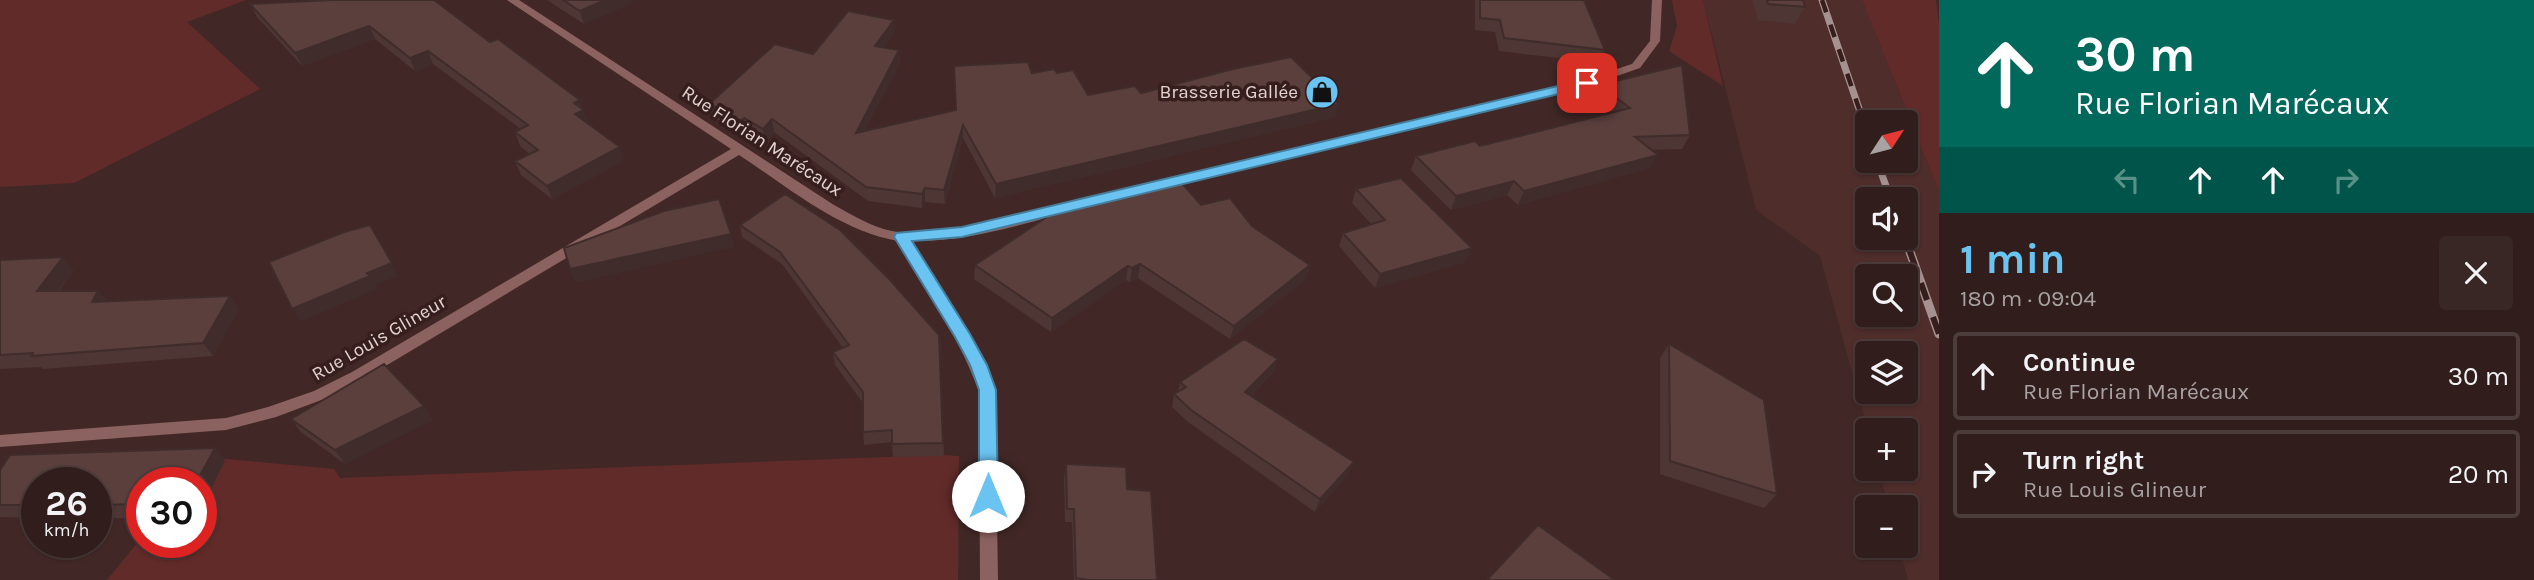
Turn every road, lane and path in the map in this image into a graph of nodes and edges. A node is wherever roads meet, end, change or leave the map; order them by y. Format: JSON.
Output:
{"nodes":[{"id":1,"x":512,"y":0,"type":"edge"},
{"id":2,"x":1657,"y":0,"type":"edge"},
{"id":3,"x":738,"y":149,"type":"junction"},
{"id":4,"x":1152,"y":187,"type":"edge"},
{"id":5,"x":1084,"y":203,"type":"edge"},
{"id":6,"x":902,"y":237,"type":"junction"},
{"id":7,"x":0,"y":442,"type":"edge"},
{"id":8,"x":989,"y":580,"type":"edge"}],
"edges":[{"from":1,"to":3,"type":"street","name":"Rue Florian Marécaux"},
{"from":2,"to":4,"type":"street"},
{"from":3,"to":6,"type":"street","name":"Rue Florian Marécaux"},
{"from":3,"to":7,"type":"street","name":"Rue Louis Glineur"},
{"from":5,"to":6,"type":"street"},
{"from":6,"to":8,"type":"street"}]}
